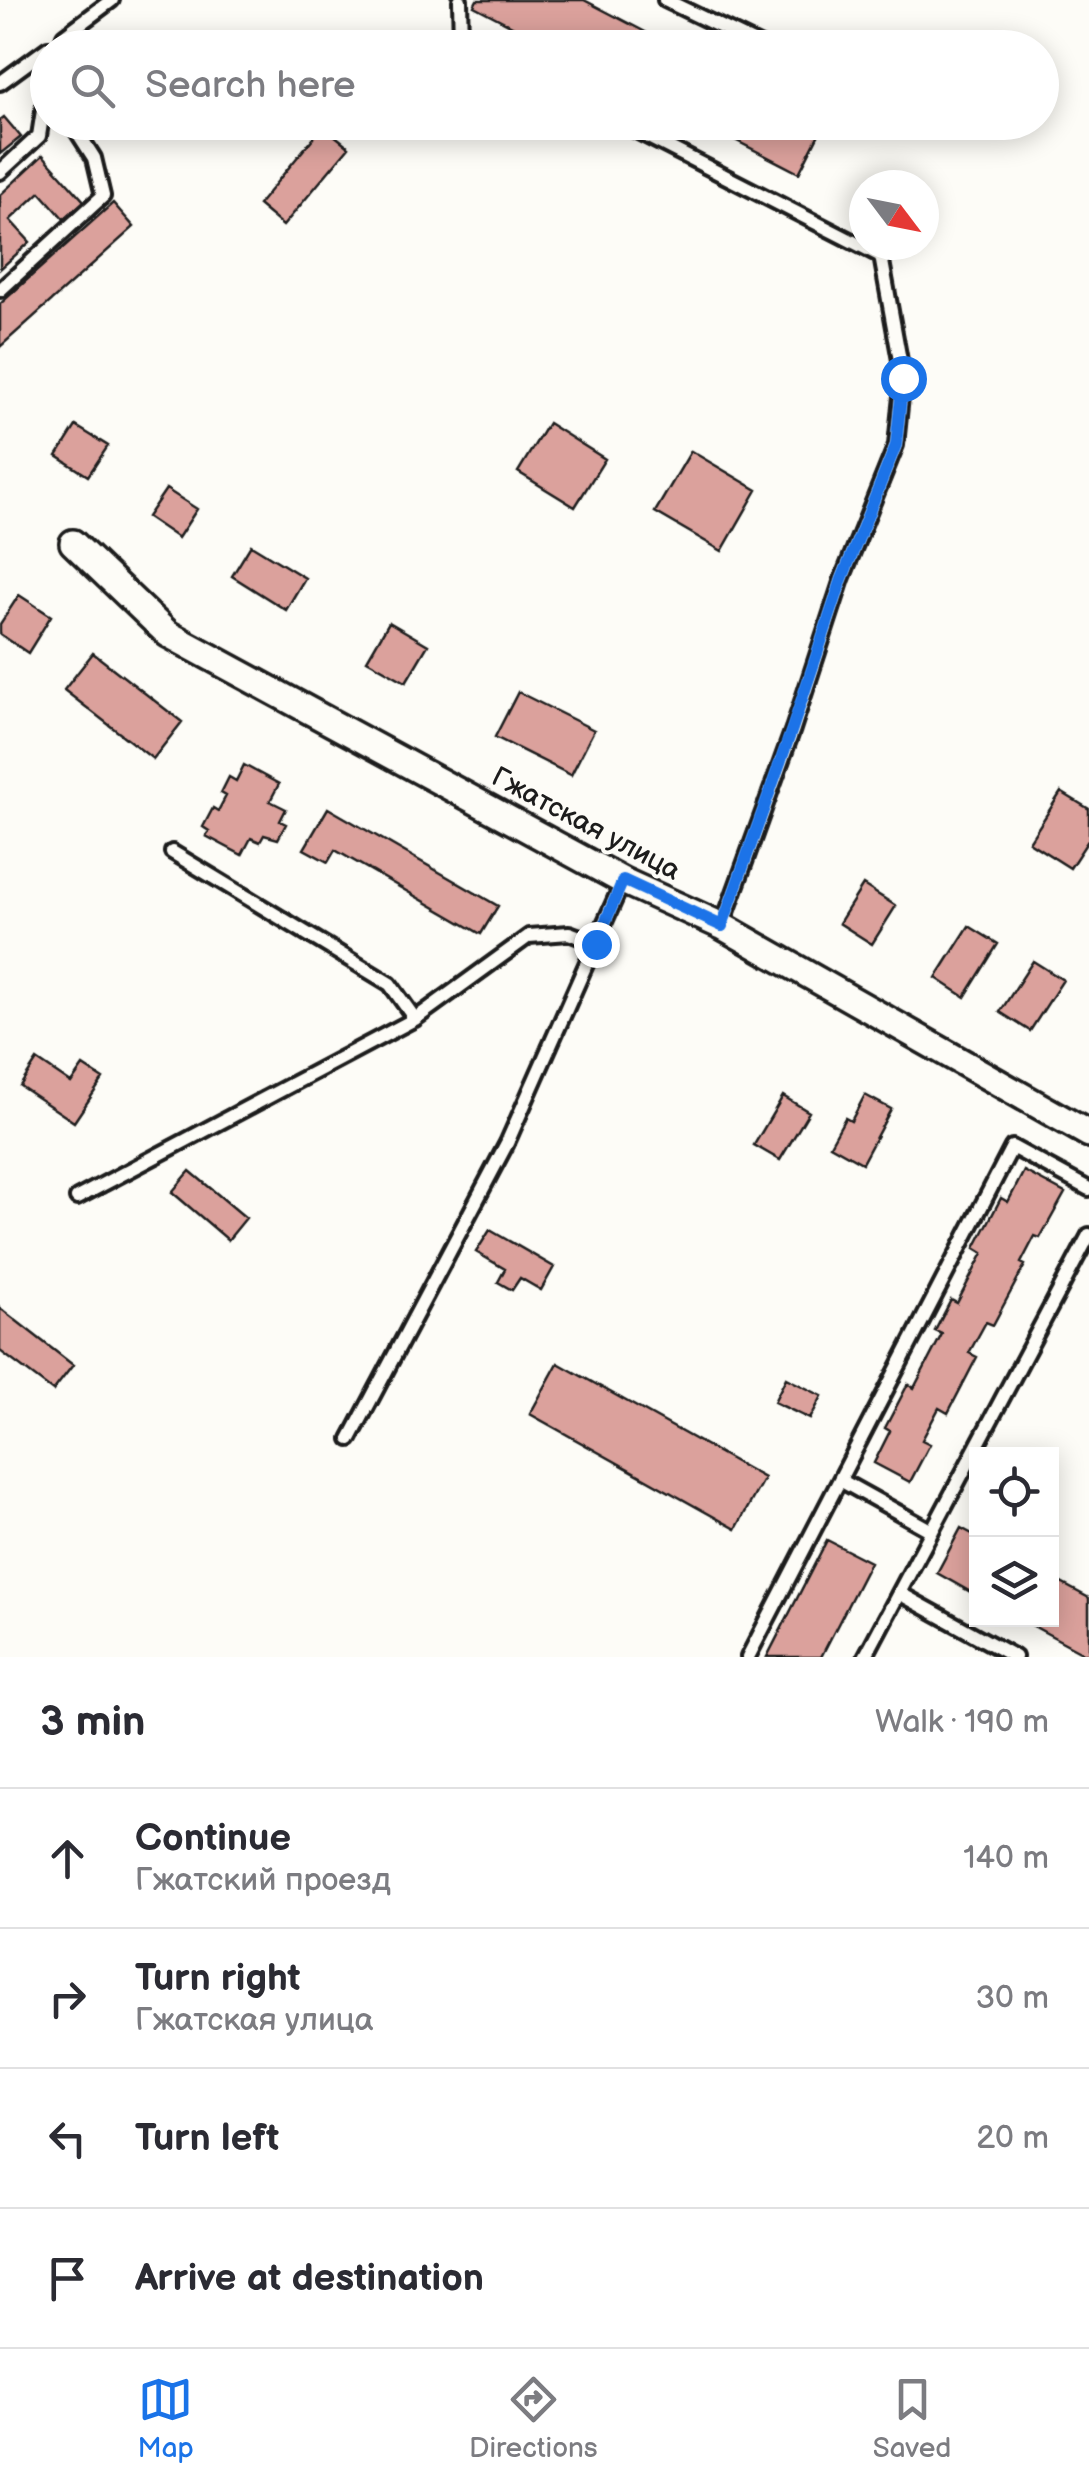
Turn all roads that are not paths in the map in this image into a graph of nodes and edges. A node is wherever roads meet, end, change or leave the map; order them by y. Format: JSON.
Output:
{"nodes":[{"id":1,"x":112,"y":0,"type":"edge"},
{"id":2,"x":460,"y":0,"type":"edge"},
{"id":3,"x":665,"y":0,"type":"edge"},
{"id":4,"x":76,"y":30,"type":"edge"},
{"id":5,"x":460,"y":30,"type":"edge"},
{"id":6,"x":728,"y":30,"type":"edge"},
{"id":7,"x":30,"y":62,"type":"edge"},
{"id":8,"x":0,"y":84,"type":"edge"},
{"id":9,"x":35,"y":140,"type":"edge"},
{"id":10,"x":82,"y":140,"type":"edge"},
{"id":11,"x":654,"y":140,"type":"edge"},
{"id":12,"x":0,"y":172,"type":"edge"},
{"id":13,"x":0,"y":290,"type":"edge"},
{"id":14,"x":74,"y":543,"type":"dead end"},
{"id":15,"x":172,"y":852,"type":"dead end"},
{"id":16,"x":623,"y":880,"type":"junction"},
{"id":17,"x":722,"y":926,"type":"junction"},
{"id":18,"x":596,"y":944,"type":"junction"},
{"id":19,"x":415,"y":1018,"type":"junction"},
{"id":20,"x":1089,"y":1134,"type":"edge"},
{"id":21,"x":1089,"y":1189,"type":"edge"},
{"id":22,"x":77,"y":1198,"type":"dead end"},
{"id":23,"x":1089,"y":1235,"type":"edge"},
{"id":24,"x":350,"y":1439,"type":"dead end"},
{"id":25,"x":840,"y":1480,"type":"junction"},
{"id":26,"x":932,"y":1531,"type":"junction"},
{"id":27,"x":899,"y":1593,"type":"junction"},
{"id":28,"x":748,"y":1657,"type":"edge"},
{"id":29,"x":865,"y":1657,"type":"edge"},
{"id":30,"x":1015,"y":1657,"type":"edge"}],
"edges":[{"from":1,"to":4,"type":"lane"},
{"from":2,"to":5,"type":"lane"},
{"from":3,"to":6,"type":"lane"},
{"from":7,"to":8,"type":"lane"},
{"from":9,"to":12,"type":"lane"},
{"from":10,"to":13,"type":"lane"},
{"from":11,"to":17,"type":"lane"},
{"from":14,"to":16,"type":"street","name":"Гжатская улица"},
{"from":15,"to":19,"type":"lane"},
{"from":16,"to":17,"type":"street","name":"Гжатская улица"},
{"from":16,"to":18,"type":"lane"},
{"from":17,"to":20,"type":"street","name":"Гжатская улица"},
{"from":18,"to":19,"type":"lane"},
{"from":18,"to":24,"type":"lane"},
{"from":19,"to":22,"type":"lane"},
{"from":21,"to":25,"type":"lane"},
{"from":23,"to":26,"type":"lane"},
{"from":25,"to":26,"type":"lane"},
{"from":25,"to":28,"type":"lane"},
{"from":26,"to":27,"type":"lane"},
{"from":27,"to":29,"type":"lane"},
{"from":27,"to":30,"type":"lane"}]}
